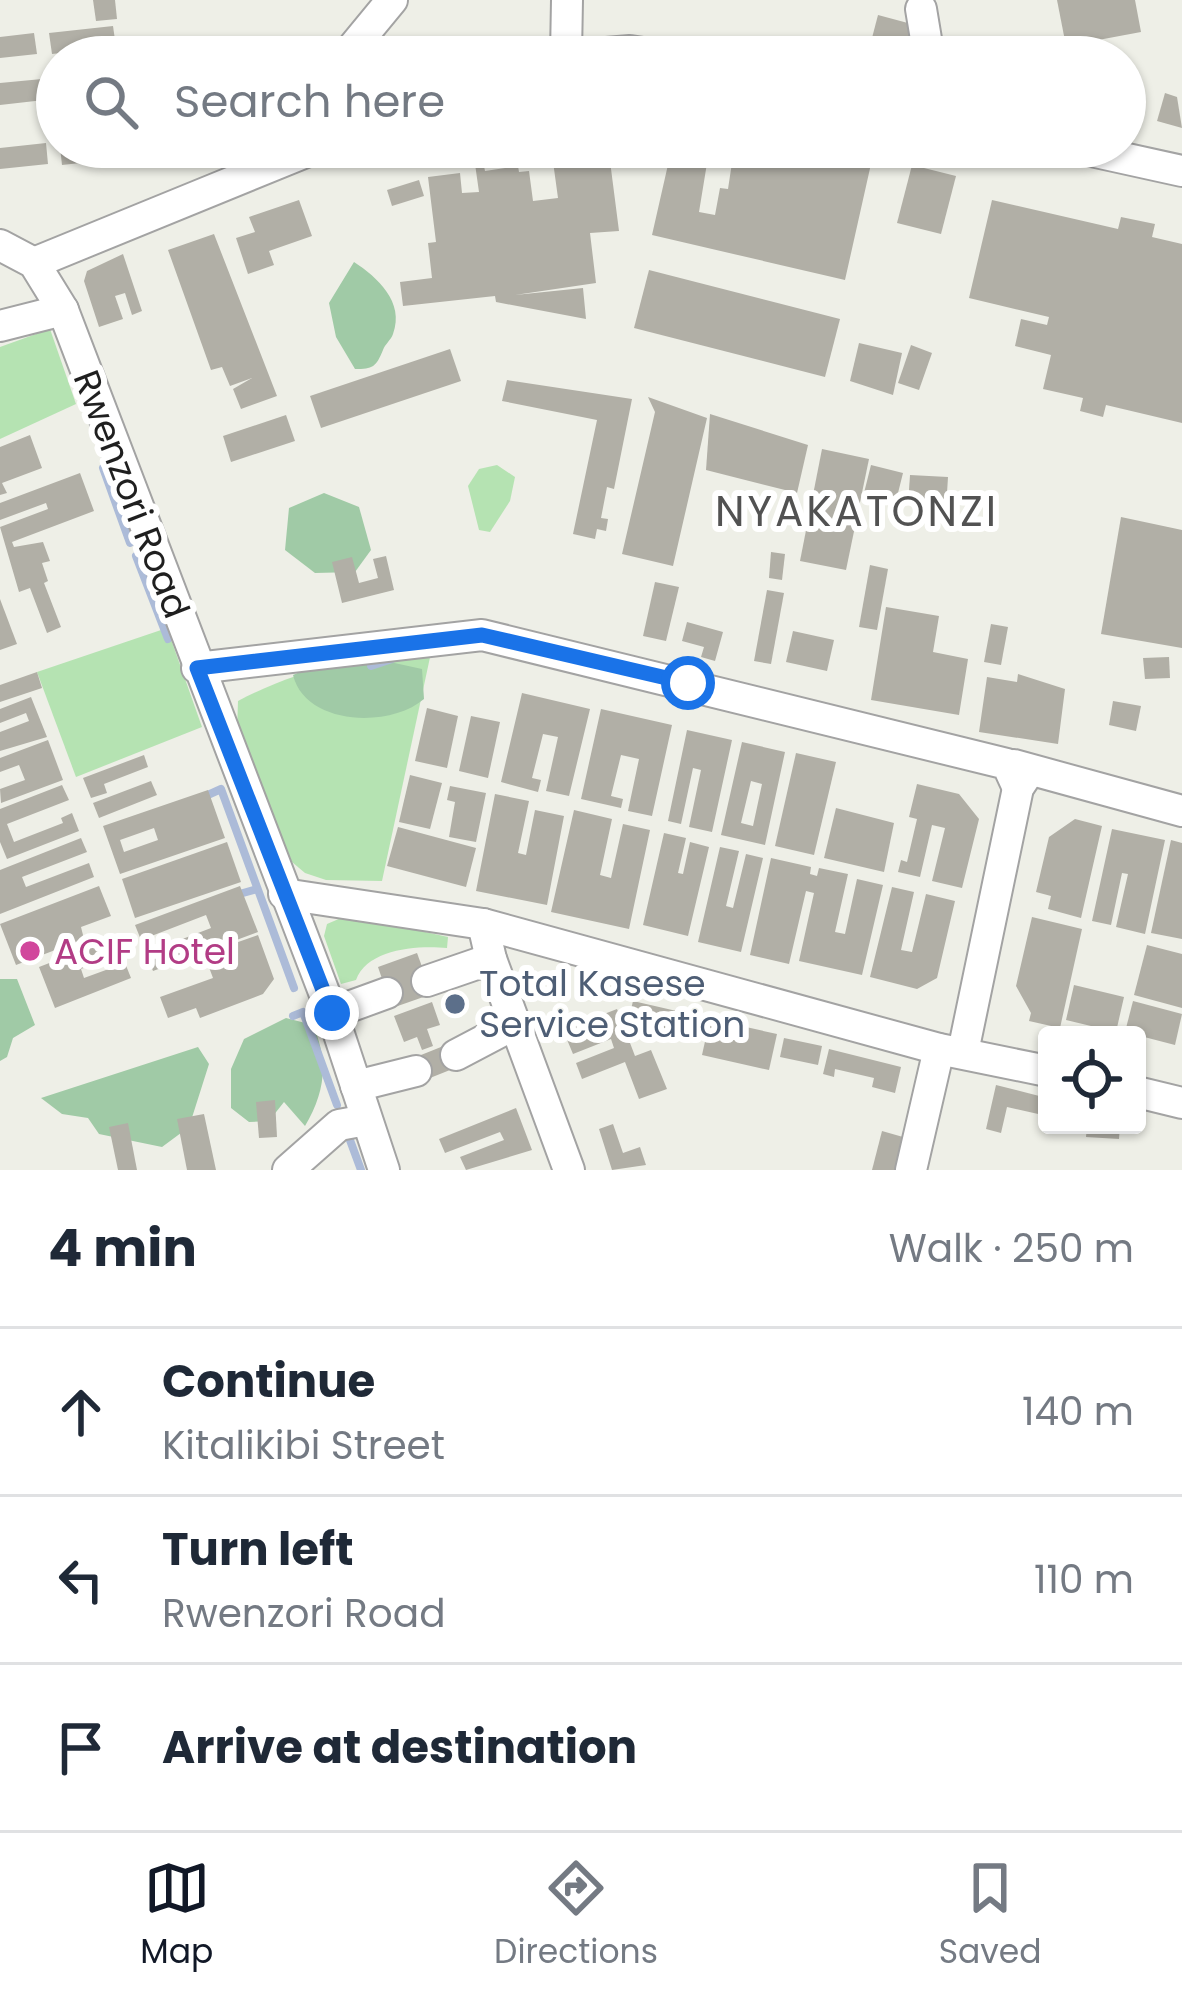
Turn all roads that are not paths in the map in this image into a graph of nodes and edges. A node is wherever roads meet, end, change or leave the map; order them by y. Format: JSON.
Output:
{"nodes":[{"id":1,"x":392,"y":0,"type":"edge"},
{"id":2,"x":567,"y":0,"type":"edge"},
{"id":3,"x":921,"y":9,"type":"dead end"},
{"id":4,"x":362,"y":36,"type":"edge"},
{"id":5,"x":564,"y":36,"type":"edge"},
{"id":6,"x":925,"y":36,"type":"edge"},
{"id":7,"x":1146,"y":163,"type":"edge"},
{"id":8,"x":265,"y":168,"type":"edge"},
{"id":9,"x":1182,"y":171,"type":"edge"},
{"id":10,"x":0,"y":245,"type":"edge"},
{"id":11,"x":34,"y":263,"type":"junction"},
{"id":12,"x":63,"y":310,"type":"junction"},
{"id":13,"x":0,"y":326,"type":"edge"},
{"id":14,"x":197,"y":668,"type":"junction"},
{"id":15,"x":1019,"y":773,"type":"junction"},
{"id":16,"x":1182,"y":811,"type":"edge"},
{"id":17,"x":284,"y":894,"type":"junction"},
{"id":18,"x":483,"y":924,"type":"junction"},
{"id":19,"x":491,"y":959,"type":"junction"},
{"id":20,"x":427,"y":981,"type":"dead end"},
{"id":21,"x":387,"y":993,"type":"dead end"},
{"id":22,"x":332,"y":1013,"type":"junction"},
{"id":23,"x":515,"y":1024,"type":"junction"},
{"id":24,"x":951,"y":1050,"type":"junction"},
{"id":25,"x":456,"y":1055,"type":"dead end"},
{"id":26,"x":1038,"y":1069,"type":"edge"},
{"id":27,"x":416,"y":1071,"type":"dead end"},
{"id":28,"x":356,"y":1086,"type":"junction"},
{"id":29,"x":1146,"y":1094,"type":"edge"},
{"id":30,"x":1182,"y":1103,"type":"edge"},
{"id":31,"x":366,"y":1120,"type":"junction"},
{"id":32,"x":288,"y":1170,"type":"edge"},
{"id":33,"x":385,"y":1170,"type":"edge"},
{"id":34,"x":569,"y":1170,"type":"edge"},
{"id":35,"x":911,"y":1170,"type":"edge"}],
"edges":[{"from":1,"to":4,"type":"street"},
{"from":2,"to":5,"type":"street"},
{"from":3,"to":6,"type":"street"},
{"from":7,"to":9,"type":"street"},
{"from":8,"to":11,"type":"street"},
{"from":10,"to":11,"type":"street"},
{"from":11,"to":12,"type":"street","name":"Rwenzori Road"},
{"from":12,"to":13,"type":"street"},
{"from":12,"to":14,"type":"street","name":"Rwenzori Road"},
{"from":14,"to":15,"type":"street"},
{"from":14,"to":17,"type":"street","name":"Rwenzori Road"},
{"from":15,"to":16,"type":"street"},
{"from":15,"to":24,"type":"street"},
{"from":17,"to":18,"type":"street"},
{"from":17,"to":22,"type":"street","name":"Rwenzori Road"},
{"from":18,"to":19,"type":"street"},
{"from":18,"to":24,"type":"street"},
{"from":19,"to":20,"type":"street"},
{"from":19,"to":23,"type":"street"},
{"from":21,"to":22,"type":"street"},
{"from":22,"to":28,"type":"street","name":"Rwenzori Road"},
{"from":23,"to":25,"type":"street"},
{"from":23,"to":34,"type":"street"},
{"from":24,"to":26,"type":"street"},
{"from":24,"to":35,"type":"street"},
{"from":27,"to":28,"type":"street"},
{"from":28,"to":31,"type":"street","name":"Rwenzori Road"},
{"from":29,"to":30,"type":"street"},
{"from":31,"to":32,"type":"street"},
{"from":31,"to":33,"type":"street","name":"Rwenzori Road"}]}
